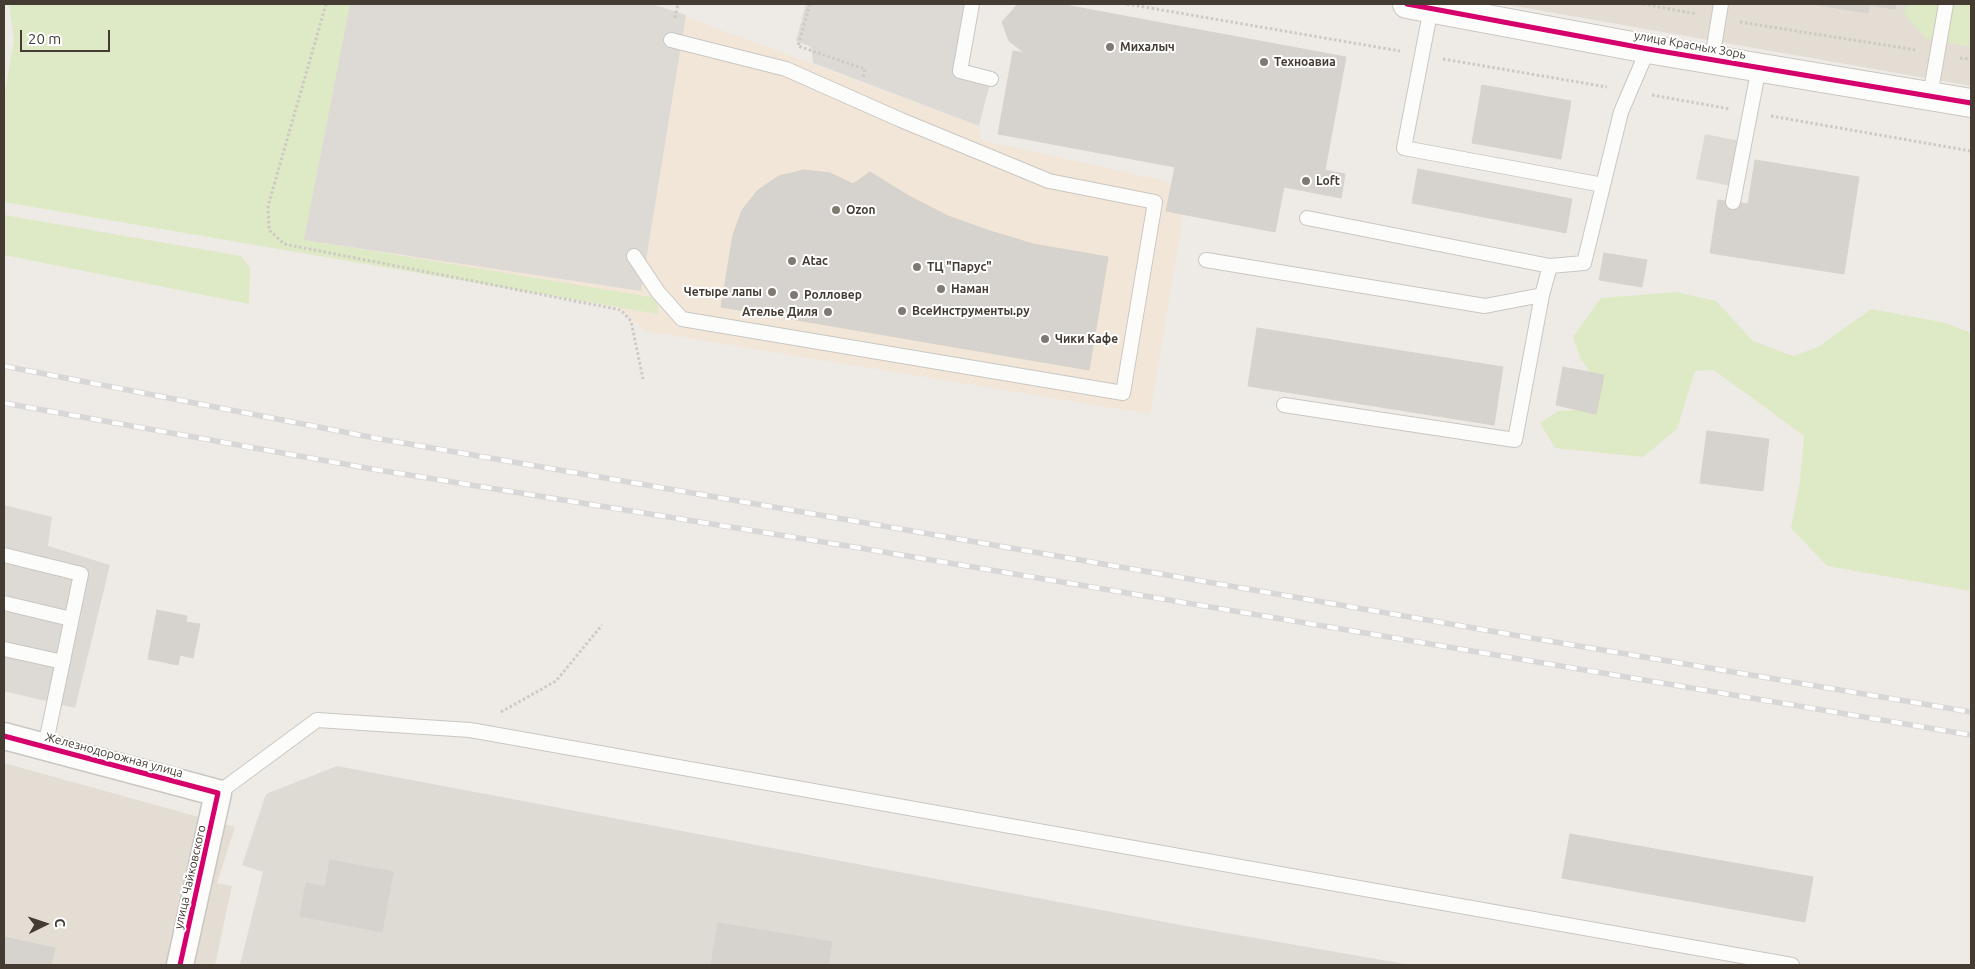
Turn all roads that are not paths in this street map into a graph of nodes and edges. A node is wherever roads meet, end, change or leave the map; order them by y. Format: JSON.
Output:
{"nodes":[{"id":1,"x":972,"y":4,"type":"edge"},
{"id":2,"x":1720,"y":4,"type":"edge"},
{"id":3,"x":1946,"y":4,"type":"edge"},
{"id":4,"x":1419,"y":6,"type":"edge"},
{"id":5,"x":671,"y":40,"type":"dead end"},
{"id":6,"x":1648,"y":49,"type":"junction"},
{"id":7,"x":1712,"y":60,"type":"junction"},
{"id":8,"x":1759,"y":67,"type":"junction"},
{"id":9,"x":991,"y":79,"type":"dead end"},
{"id":10,"x":1930,"y":96,"type":"junction"},
{"id":11,"x":1971,"y":103,"type":"edge"},
{"id":12,"x":1603,"y":186,"type":"junction"},
{"id":13,"x":1733,"y":202,"type":"dead end"},
{"id":14,"x":1307,"y":218,"type":"dead end"},
{"id":15,"x":634,"y":256,"type":"dead end"},
{"id":16,"x":1206,"y":260,"type":"dead end"},
{"id":17,"x":1550,"y":266,"type":"junction"},
{"id":18,"x":1542,"y":295,"type":"junction"},
{"id":19,"x":1284,"y":406,"type":"dead end"},
{"id":20,"x":4,"y":555,"type":"edge"},
{"id":21,"x":4,"y":603,"type":"edge"},
{"id":22,"x":72,"y":619,"type":"junction"},
{"id":23,"x":4,"y":649,"type":"edge"},
{"id":24,"x":63,"y":662,"type":"junction"},
{"id":25,"x":4,"y":736,"type":"edge"},
{"id":26,"x":45,"y":747,"type":"junction"},
{"id":27,"x":218,"y":794,"type":"junction"},
{"id":28,"x":180,"y":965,"type":"edge"},
{"id":29,"x":1792,"y":965,"type":"edge"}],
"edges":[{"from":1,"to":9,"type":"lane"},
{"from":2,"to":7,"type":"lane"},
{"from":3,"to":10,"type":"lane"},
{"from":4,"to":6,"type":"street","name":"улица Красных Зорь"},
{"from":4,"to":12,"type":"lane"},
{"from":5,"to":15,"type":"lane"},
{"from":6,"to":7,"type":"street","name":"улица Красных Зорь"},
{"from":6,"to":12,"type":"lane"},
{"from":7,"to":8,"type":"street","name":"улица Красных Зорь"},
{"from":8,"to":10,"type":"street","name":"улица Красных Зорь"},
{"from":8,"to":13,"type":"lane"},
{"from":10,"to":11,"type":"street","name":"улица Красных Зорь"},
{"from":12,"to":17,"type":"lane"},
{"from":14,"to":17,"type":"lane"},
{"from":16,"to":18,"type":"lane"},
{"from":17,"to":18,"type":"lane"},
{"from":18,"to":19,"type":"lane"},
{"from":20,"to":22,"type":"lane"},
{"from":21,"to":22,"type":"lane"},
{"from":22,"to":24,"type":"lane"},
{"from":23,"to":24,"type":"lane"},
{"from":24,"to":26,"type":"lane"},
{"from":25,"to":26,"type":"street","name":"Железнодорожная улица"},
{"from":26,"to":27,"type":"street","name":"Железнодорожная улица"},
{"from":27,"to":28,"type":"street","name":"улица Чайковского"},
{"from":27,"to":29,"type":"lane"}]}
